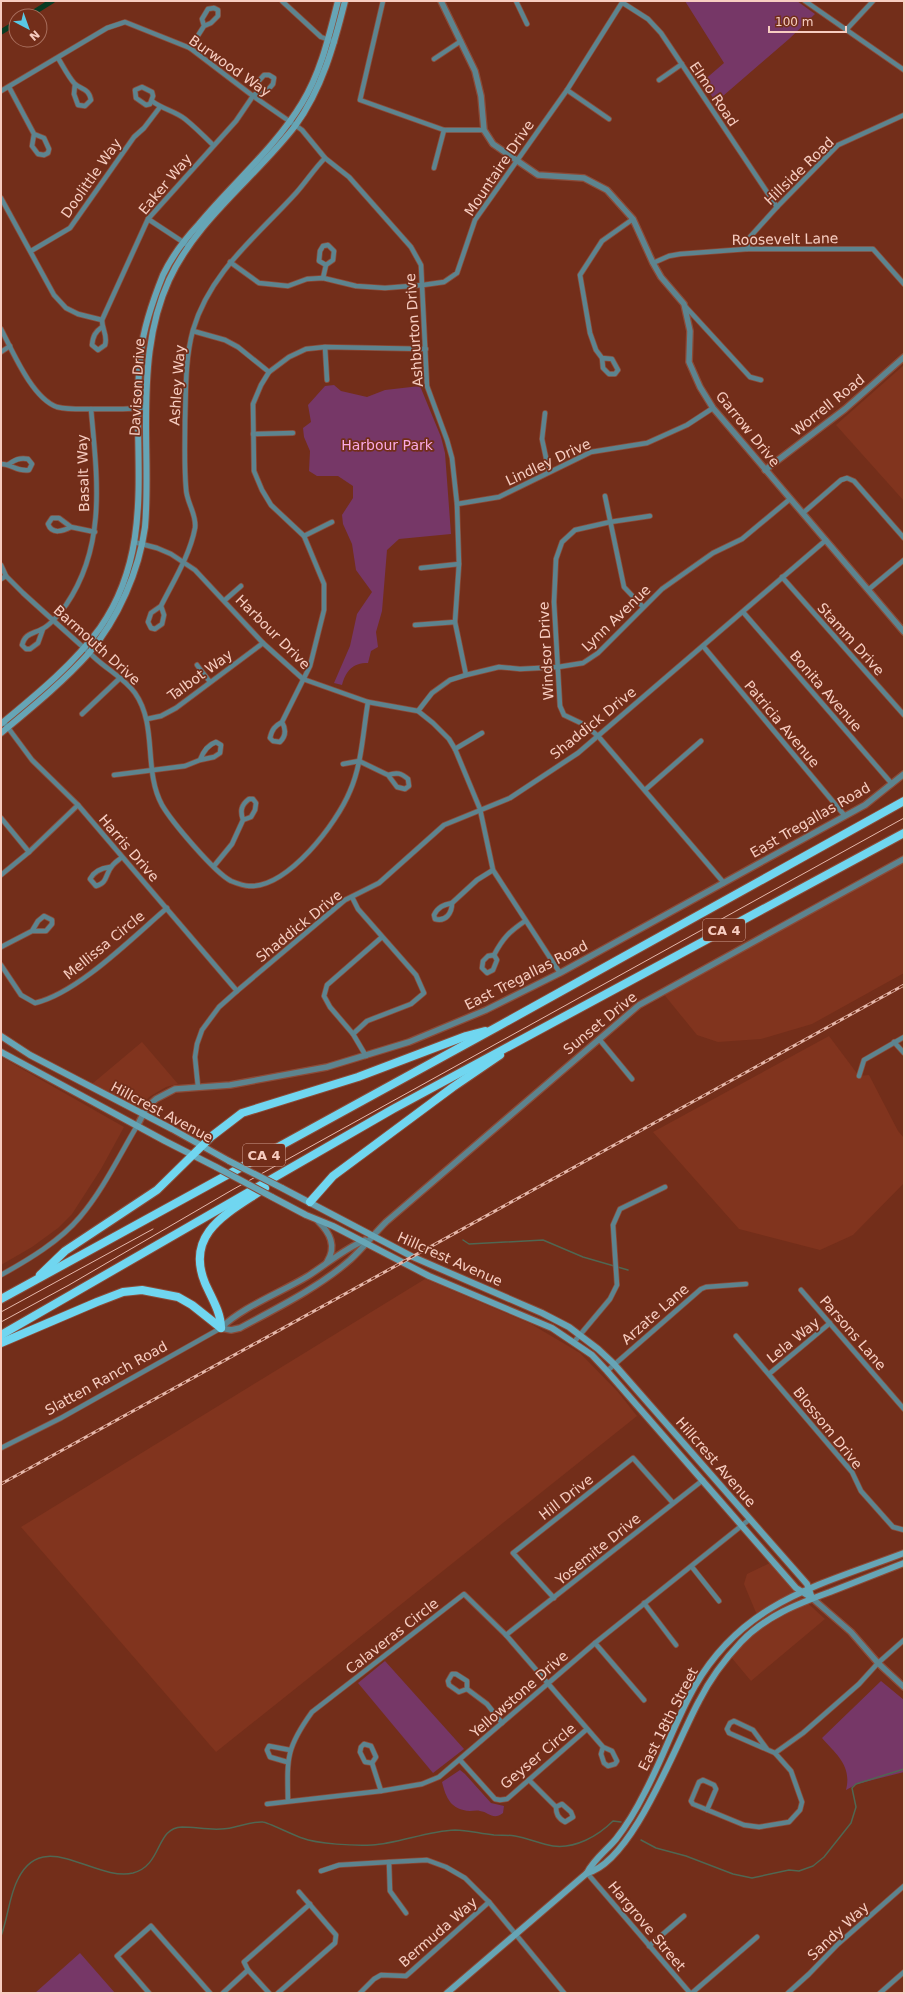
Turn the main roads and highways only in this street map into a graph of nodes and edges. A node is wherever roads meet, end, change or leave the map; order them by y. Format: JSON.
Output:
{"nodes":[{"id":1,"x":338,"y":1,"type":"edge"},
{"id":2,"x":346,"y":1,"type":"edge"},
{"id":3,"x":331,"y":42,"type":"junction"},
{"id":4,"x":87,"y":650,"type":"junction"},
{"id":5,"x":4,"y":725,"type":"edge"},
{"id":6,"x":1,"y":733,"type":"edge"},
{"id":7,"x":904,"y":801,"type":"edge"},
{"id":8,"x":904,"y":833,"type":"edge"},
{"id":9,"x":543,"y":1026,"type":"junction"},
{"id":10,"x":497,"y":1028,"type":"junction"},
{"id":11,"x":1,"y":1036,"type":"edge"},
{"id":12,"x":1,"y":1052,"type":"edge"},
{"id":13,"x":203,"y":1146,"type":"junction"},
{"id":14,"x":320,"y":1151,"type":"junction"},
{"id":15,"x":192,"y":1155,"type":"junction"},
{"id":16,"x":310,"y":1202,"type":"junction"},
{"id":17,"x":31,"y":1283,"type":"junction"},
{"id":18,"x":1,"y":1299,"type":"edge"},
{"id":19,"x":1,"y":1335,"type":"edge"},
{"id":20,"x":1,"y":1343,"type":"edge"},
{"id":21,"x":904,"y":1553,"type":"edge"},
{"id":22,"x":904,"y":1563,"type":"edge"},
{"id":23,"x":809,"y":1589,"type":"junction"},
{"id":24,"x":802,"y":1592,"type":"junction"},
{"id":25,"x":812,"y":1598,"type":"junction"},
{"id":26,"x":587,"y":1873,"type":"junction"},
{"id":27,"x":447,"y":1993,"type":"edge"}],
"edges":[{"from":1,"to":3,"type":"main road","name":"Davison Drive"},
{"from":2,"to":3,"type":"main road","name":"Davison Drive"},
{"from":3,"to":4,"type":"main road","name":"Davison Drive"},
{"from":3,"to":4,"type":"main road","name":"Davison Drive"},
{"from":4,"to":5,"type":"main road","name":"Davison Drive"},
{"from":5,"to":6,"type":"main road","name":"Davison Drive"},
{"from":7,"to":10,"type":"highway","number":"CA 4"},
{"from":8,"to":9,"type":"highway","number":"CA 4"},
{"from":9,"to":14,"type":"highway","number":"CA 4"},
{"from":9,"to":16,"type":"highway"},
{"from":10,"to":13,"type":"highway"},
{"from":10,"to":17,"type":"highway","number":"CA 4"},
{"from":11,"to":13,"type":"main road","name":"Hillcrest Avenue"},
{"from":12,"to":15,"type":"main road","name":"Hillcrest Avenue"},
{"from":13,"to":15,"type":"highway"},
{"from":13,"to":16,"type":"main road","name":"Hillcrest Avenue","bridge":true},
{"from":14,"to":19,"type":"highway","number":"CA 4"},
{"from":14,"to":20,"type":"highway"},
{"from":15,"to":17,"type":"highway"},
{"from":15,"to":24,"type":"main road","name":"Hillcrest Avenue","bridge":true},
{"from":16,"to":23,"type":"main road","name":"Hillcrest Avenue"},
{"from":17,"to":18,"type":"highway","number":"CA 4"},
{"from":21,"to":23,"type":"main road","name":"East 18th Street"},
{"from":22,"to":25,"type":"main road","name":"East 18th Street"},
{"from":23,"to":24,"type":"main road","name":"East 18th Street"},
{"from":23,"to":25,"type":"main road","name":"Hillcrest Avenue"},
{"from":24,"to":25,"type":"main road","name":"Hillcrest Avenue"},
{"from":24,"to":26,"type":"main road","name":"East 18th Street"},
{"from":25,"to":26,"type":"main road","name":"East 18th Street"},
{"from":26,"to":27,"type":"main road","name":"East 18th Street"}]}
